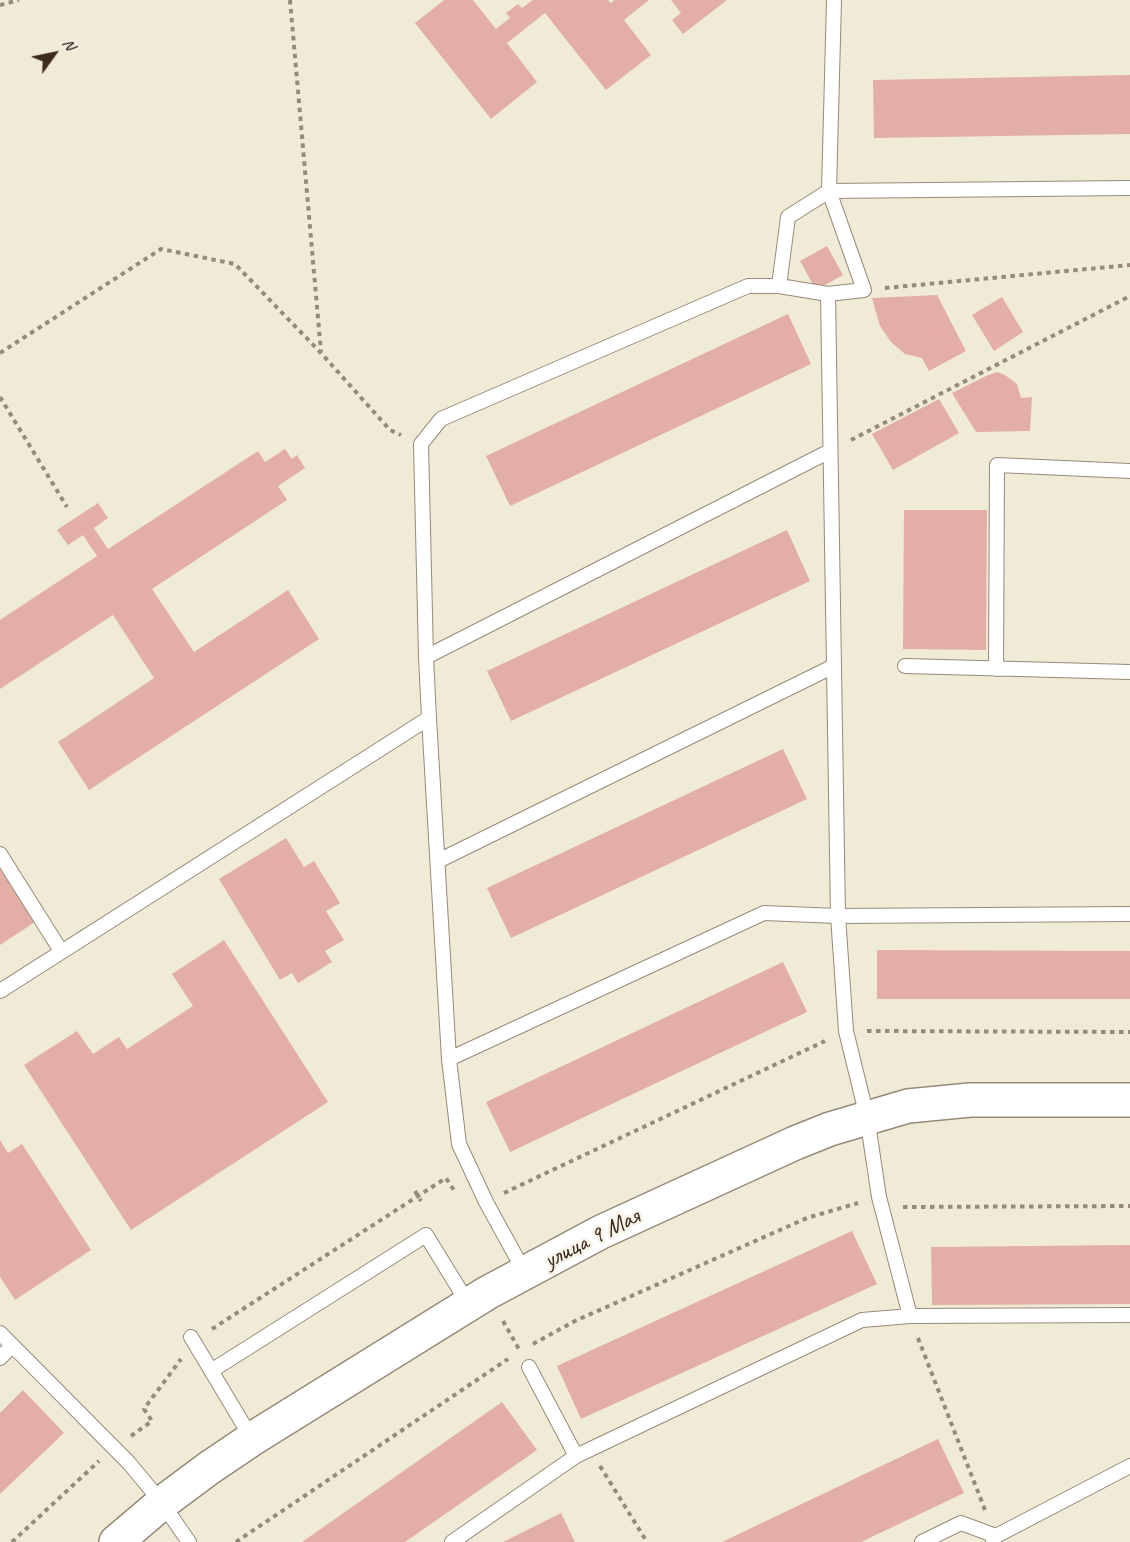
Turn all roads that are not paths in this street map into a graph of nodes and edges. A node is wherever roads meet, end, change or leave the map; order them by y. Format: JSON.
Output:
{"nodes":[{"id":1,"x":834,"y":0,"type":"edge"},
{"id":2,"x":1130,"y":188,"type":"edge"},
{"id":3,"x":829,"y":191,"type":"junction"},
{"id":4,"x":779,"y":286,"type":"junction"},
{"id":5,"x":828,"y":294,"type":"junction"},
{"id":6,"x":830,"y":451,"type":"junction"},
{"id":7,"x":1130,"y":471,"type":"edge"},
{"id":8,"x":426,"y":657,"type":"junction"},
{"id":9,"x":834,"y":666,"type":"junction"},
{"id":10,"x":905,"y":666,"type":"dead end"},
{"id":11,"x":996,"y":669,"type":"junction"},
{"id":12,"x":1130,"y":672,"type":"edge"},
{"id":13,"x":429,"y":718,"type":"junction"},
{"id":14,"x":0,"y":854,"type":"edge"},
{"id":15,"x":438,"y":861,"type":"junction"},
{"id":16,"x":1130,"y":915,"type":"edge"},
{"id":17,"x":838,"y":916,"type":"junction"},
{"id":18,"x":61,"y":951,"type":"junction"},
{"id":19,"x":0,"y":991,"type":"edge"},
{"id":20,"x":449,"y":1059,"type":"junction"},
{"id":21,"x":1130,"y":1100,"type":"edge"},
{"id":22,"x":867,"y":1117,"type":"junction"},
{"id":23,"x":525,"y":1273,"type":"junction"},
{"id":24,"x":469,"y":1305,"type":"junction"},
{"id":25,"x":1130,"y":1315,"type":"edge"},
{"id":26,"x":910,"y":1316,"type":"junction"},
{"id":27,"x":0,"y":1333,"type":"edge"},
{"id":28,"x":190,"y":1337,"type":"dead end"},
{"id":29,"x":12,"y":1346,"type":"junction"},
{"id":30,"x":0,"y":1358,"type":"edge"},
{"id":31,"x":529,"y":1367,"type":"dead end"},
{"id":32,"x":211,"y":1371,"type":"junction"},
{"id":33,"x":252,"y":1439,"type":"junction"},
{"id":34,"x":576,"y":1456,"type":"junction"},
{"id":35,"x":1130,"y":1466,"type":"edge"},
{"id":36,"x":162,"y":1503,"type":"junction"},
{"id":37,"x":994,"y":1539,"type":"edge"},
{"id":38,"x":117,"y":1542,"type":"edge"},
{"id":39,"x":189,"y":1542,"type":"edge"},
{"id":40,"x":452,"y":1542,"type":"edge"},
{"id":41,"x":922,"y":1542,"type":"edge"}],
"edges":[{"from":1,"to":3,"type":"lane"},
{"from":2,"to":3,"type":"lane"},
{"from":3,"to":4,"type":"lane"},
{"from":3,"to":5,"type":"lane"},
{"from":4,"to":5,"type":"lane"},
{"from":4,"to":8,"type":"lane"},
{"from":5,"to":6,"type":"lane"},
{"from":6,"to":8,"type":"lane"},
{"from":6,"to":9,"type":"lane"},
{"from":7,"to":11,"type":"lane"},
{"from":8,"to":13,"type":"lane"},
{"from":9,"to":15,"type":"lane"},
{"from":9,"to":17,"type":"lane"},
{"from":10,"to":11,"type":"lane"},
{"from":11,"to":12,"type":"lane"},
{"from":13,"to":15,"type":"lane"},
{"from":13,"to":18,"type":"lane"},
{"from":14,"to":18,"type":"lane"},
{"from":15,"to":20,"type":"lane"},
{"from":16,"to":17,"type":"lane"},
{"from":17,"to":20,"type":"lane"},
{"from":17,"to":22,"type":"lane"},
{"from":18,"to":19,"type":"lane"},
{"from":20,"to":23,"type":"lane"},
{"from":21,"to":22,"type":"main road","name":"улица 9 Мая"},
{"from":22,"to":23,"type":"main road","name":"улица 9 Мая"},
{"from":22,"to":26,"type":"lane"},
{"from":23,"to":24,"type":"main road","name":"улица 9 Мая"},
{"from":24,"to":32,"type":"lane"},
{"from":24,"to":33,"type":"main road","name":"улица 9 Мая"},
{"from":25,"to":26,"type":"lane"},
{"from":26,"to":34,"type":"lane"},
{"from":27,"to":29,"type":"lane"},
{"from":28,"to":32,"type":"lane"},
{"from":29,"to":30,"type":"lane"},
{"from":29,"to":36,"type":"lane"},
{"from":31,"to":34,"type":"lane"},
{"from":32,"to":33,"type":"lane"},
{"from":33,"to":36,"type":"main road","name":"улица 9 Мая"},
{"from":34,"to":40,"type":"lane"},
{"from":35,"to":37,"type":"lane"},
{"from":36,"to":38,"type":"main road","name":"улица 9 Мая"},
{"from":36,"to":39,"type":"lane"},
{"from":37,"to":41,"type":"lane"}]}
